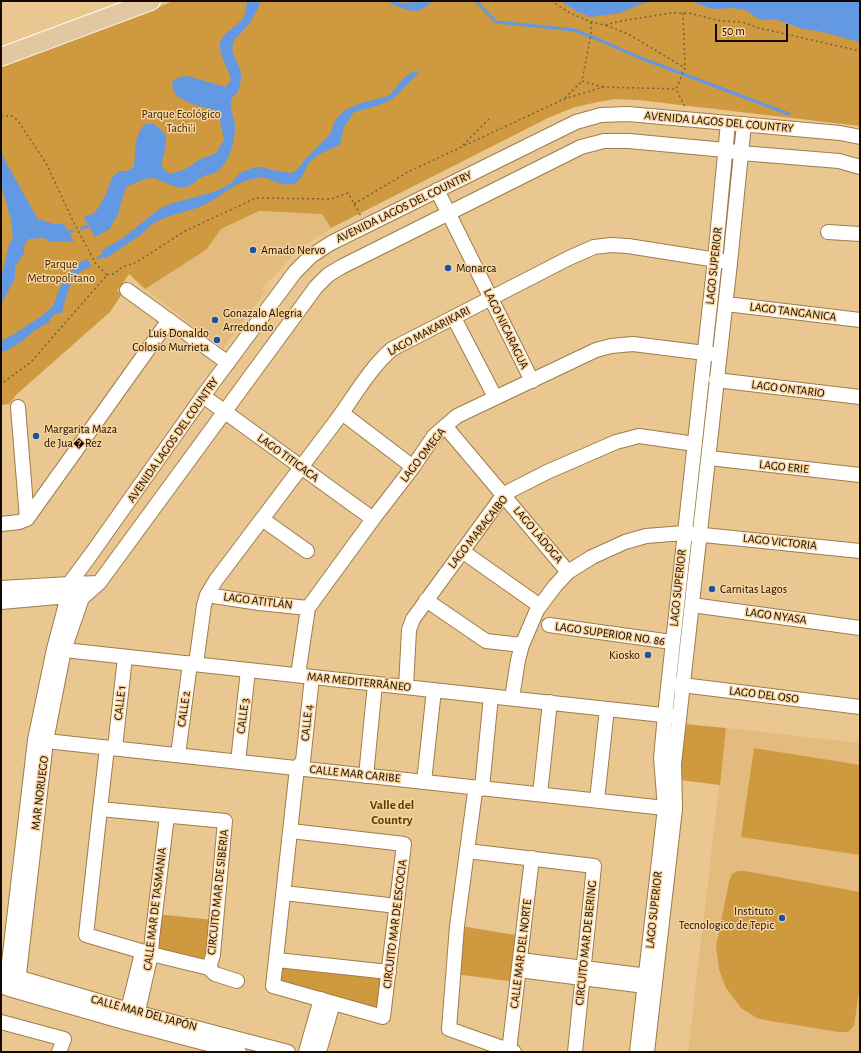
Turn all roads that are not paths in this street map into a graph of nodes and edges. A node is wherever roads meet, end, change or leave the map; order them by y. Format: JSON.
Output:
{"nodes":[{"id":1,"x":150,"y":1,"type":"edge"},
{"id":2,"x":1,"y":57,"type":"edge"},
{"id":3,"x":728,"y":123,"type":"junction"},
{"id":4,"x":744,"y":124,"type":"junction"},
{"id":5,"x":860,"y":137,"type":"edge"},
{"id":6,"x":725,"y":150,"type":"junction"},
{"id":7,"x":740,"y":153,"type":"junction"},
{"id":8,"x":860,"y":167,"type":"edge"},
{"id":9,"x":438,"y":190,"type":"junction"},
{"id":10,"x":449,"y":213,"type":"junction"},
{"id":11,"x":828,"y":232,"type":"dead end"},
{"id":12,"x":860,"y":234,"type":"edge"},
{"id":13,"x":715,"y":259,"type":"junction"},
{"id":14,"x":730,"y":263,"type":"junction"},
{"id":15,"x":127,"y":290,"type":"dead end"},
{"id":16,"x":491,"y":299,"type":"junction"},
{"id":17,"x":726,"y":304,"type":"junction"},
{"id":18,"x":454,"y":318,"type":"junction"},
{"id":19,"x":169,"y":320,"type":"junction"},
{"id":20,"x":860,"y":320,"type":"edge"},
{"id":21,"x":704,"y":353,"type":"junction"},
{"id":22,"x":719,"y":355,"type":"junction"},
{"id":23,"x":228,"y":363,"type":"junction"},
{"id":24,"x":716,"y":380,"type":"junction"},
{"id":25,"x":532,"y":381,"type":"junction"},
{"id":26,"x":203,"y":396,"type":"junction"},
{"id":27,"x":495,"y":397,"type":"junction"},
{"id":28,"x":860,"y":397,"type":"edge"},
{"id":29,"x":18,"y":407,"type":"dead end"},
{"id":30,"x":224,"y":412,"type":"junction"},
{"id":31,"x":342,"y":413,"type":"junction"},
{"id":32,"x":445,"y":426,"type":"junction"},
{"id":33,"x":695,"y":444,"type":"junction"},
{"id":34,"x":708,"y":458,"type":"junction"},
{"id":35,"x":413,"y":467,"type":"junction"},
{"id":36,"x":300,"y":468,"type":"junction"},
{"id":37,"x":860,"y":475,"type":"edge"},
{"id":38,"x":504,"y":494,"type":"junction"},
{"id":39,"x":27,"y":519,"type":"junction"},
{"id":40,"x":262,"y":519,"type":"junction"},
{"id":41,"x":373,"y":519,"type":"junction"},
{"id":42,"x":1,"y":524,"type":"edge"},
{"id":43,"x":684,"y":533,"type":"junction"},
{"id":44,"x":699,"y":533,"type":"junction"},
{"id":45,"x":307,"y":551,"type":"dead end"},
{"id":46,"x":462,"y":551,"type":"junction"},
{"id":47,"x":860,"y":551,"type":"edge"},
{"id":48,"x":568,"y":572,"type":"junction"},
{"id":49,"x":99,"y":583,"type":"junction"},
{"id":50,"x":1,"y":588,"type":"edge"},
{"id":51,"x":73,"y":593,"type":"junction"},
{"id":52,"x":207,"y":594,"type":"junction"},
{"id":53,"x":426,"y":600,"type":"junction"},
{"id":54,"x":1,"y":602,"type":"edge"},
{"id":55,"x":692,"y":605,"type":"junction"},
{"id":56,"x":540,"y":606,"type":"junction"},
{"id":57,"x":308,"y":608,"type":"junction"},
{"id":58,"x":549,"y":625,"type":"dead end"},
{"id":59,"x":860,"y":628,"type":"edge"},
{"id":60,"x":672,"y":642,"type":"junction"},
{"id":61,"x":522,"y":644,"type":"junction"},
{"id":62,"x":59,"y":649,"type":"junction"},
{"id":63,"x":125,"y":657,"type":"junction"},
{"id":64,"x":193,"y":664,"type":"junction"},
{"id":65,"x":248,"y":670,"type":"junction"},
{"id":66,"x":305,"y":676,"type":"junction"},
{"id":67,"x":668,"y":683,"type":"junction"},
{"id":68,"x":375,"y":684,"type":"junction"},
{"id":69,"x":683,"y":685,"type":"junction"},
{"id":70,"x":406,"y":687,"type":"junction"},
{"id":71,"x":434,"y":690,"type":"junction"},
{"id":72,"x":491,"y":696,"type":"junction"},
{"id":73,"x":512,"y":698,"type":"junction"},
{"id":74,"x":550,"y":702,"type":"junction"},
{"id":75,"x":860,"y":707,"type":"edge"},
{"id":76,"x":607,"y":709,"type":"junction"},
{"id":77,"x":664,"y":715,"type":"junction"},
{"id":78,"x":680,"y":716,"type":"junction"},
{"id":79,"x":40,"y":740,"type":"junction"},
{"id":80,"x":111,"y":748,"type":"junction"},
{"id":81,"x":178,"y":755,"type":"junction"},
{"id":82,"x":238,"y":762,"type":"junction"},
{"id":83,"x":298,"y":768,"type":"junction"},
{"id":84,"x":366,"y":776,"type":"junction"},
{"id":85,"x":424,"y":782,"type":"junction"},
{"id":86,"x":482,"y":788,"type":"junction"},
{"id":87,"x":540,"y":794,"type":"junction"},
{"id":88,"x":597,"y":800,"type":"junction"},
{"id":89,"x":670,"y":808,"type":"junction"},
{"id":90,"x":100,"y":809,"type":"junction"},
{"id":91,"x":164,"y":816,"type":"junction"},
{"id":92,"x":291,"y":831,"type":"junction"},
{"id":93,"x":467,"y":851,"type":"junction"},
{"id":94,"x":532,"y":858,"type":"junction"},
{"id":95,"x":284,"y":893,"type":"junction"},
{"id":96,"x":397,"y":906,"type":"junction"},
{"id":97,"x":147,"y":953,"type":"junction"},
{"id":98,"x":276,"y":960,"type":"junction"},
{"id":99,"x":519,"y":965,"type":"junction"},
{"id":100,"x":209,"y":968,"type":"junction"},
{"id":101,"x":389,"y":972,"type":"junction"},
{"id":102,"x":583,"y":973,"type":"junction"},
{"id":103,"x":237,"y":981,"type":"dead end"},
{"id":104,"x":651,"y":981,"type":"junction"},
{"id":105,"x":8,"y":982,"type":"edge"},
{"id":106,"x":327,"y":1001,"type":"junction"},
{"id":107,"x":132,"y":1017,"type":"junction"},
{"id":108,"x":1,"y":1022,"type":"edge"},
{"id":109,"x":512,"y":1051,"type":"edge"},
{"id":110,"x":59,"y":1052,"type":"edge"},
{"id":111,"x":239,"y":1052,"type":"edge"},
{"id":112,"x":288,"y":1052,"type":"edge"},
{"id":113,"x":306,"y":1052,"type":"edge"},
{"id":114,"x":319,"y":1052,"type":"edge"},
{"id":115,"x":575,"y":1052,"type":"edge"},
{"id":116,"x":637,"y":1052,"type":"edge"},
{"id":117,"x":647,"y":1052,"type":"edge"}],
"edges":[{"from":1,"to":2,"type":"main road"},
{"from":3,"to":4,"type":"street","name":"AVENIDA LAGOS DEL COUNTRY"},
{"from":3,"to":6,"type":"street","name":"LAGO SUPERIOR"},
{"from":3,"to":9,"type":"street","name":"AVENIDA LAGOS DEL COUNTRY"},
{"from":4,"to":5,"type":"street","name":"AVENIDA LAGOS DEL COUNTRY"},
{"from":4,"to":7,"type":"street","name":"LAGO SUPERIOR"},
{"from":6,"to":7,"type":"street","name":"AVENIDA LAGOS DEL COUNTRY"},
{"from":6,"to":10,"type":"street","name":"AVENIDA LAGOS DEL COUNTRY"},
{"from":6,"to":13,"type":"street","name":"LAGO SUPERIOR"},
{"from":7,"to":8,"type":"street","name":"AVENIDA LAGOS DEL COUNTRY"},
{"from":7,"to":14,"type":"street","name":"LAGO SUPERIOR"},
{"from":9,"to":10,"type":"street","name":"LAGO NICARAGUA"},
{"from":9,"to":23,"type":"street","name":"AVENIDA LAGOS DEL COUNTRY"},
{"from":10,"to":16,"type":"street","name":"LAGO NICARAGUA"},
{"from":10,"to":30,"type":"street","name":"AVENIDA LAGOS DEL COUNTRY"},
{"from":11,"to":12,"type":"street"},
{"from":13,"to":14,"type":"street","name":"LAGO MAKARIKARI"},
{"from":13,"to":16,"type":"street","name":"LAGO MAKARIKARI"},
{"from":13,"to":21,"type":"street","name":"LAGO SUPERIOR"},
{"from":14,"to":17,"type":"street","name":"LAGO SUPERIOR"},
{"from":15,"to":19,"type":"street"},
{"from":16,"to":18,"type":"street","name":"LAGO MAKARIKARI"},
{"from":16,"to":25,"type":"street","name":"LAGO NICARAGUA"},
{"from":17,"to":20,"type":"street","name":"LAGO TANGANICA"},
{"from":17,"to":22,"type":"street","name":"LAGO SUPERIOR"},
{"from":18,"to":27,"type":"street"},
{"from":18,"to":31,"type":"street","name":"LAGO MAKARIKARI"},
{"from":19,"to":23,"type":"street"},
{"from":19,"to":39,"type":"street"},
{"from":21,"to":22,"type":"street","name":"LAGO OMEGA"},
{"from":21,"to":25,"type":"street","name":"LAGO OMEGA"},
{"from":21,"to":33,"type":"street","name":"LAGO SUPERIOR"},
{"from":22,"to":24,"type":"street","name":"LAGO SUPERIOR"},
{"from":23,"to":26,"type":"street","name":"AVENIDA LAGOS DEL COUNTRY"},
{"from":24,"to":28,"type":"street","name":"LAGO ONTARIO"},
{"from":24,"to":34,"type":"street","name":"LAGO SUPERIOR"},
{"from":25,"to":27,"type":"street","name":"LAGO OMEGA"},
{"from":26,"to":30,"type":"street","name":"LAGO TITICACA"},
{"from":26,"to":51,"type":"street","name":"AVENIDA LAGOS DEL COUNTRY"},
{"from":27,"to":32,"type":"street","name":"LAGO OMEGA"},
{"from":29,"to":39,"type":"street"},
{"from":30,"to":36,"type":"street","name":"LAGO TITICACA"},
{"from":30,"to":49,"type":"street","name":"AVENIDA LAGOS DEL COUNTRY"},
{"from":31,"to":35,"type":"street"},
{"from":31,"to":36,"type":"street","name":"LAGO MAKARIKARI"},
{"from":32,"to":35,"type":"street","name":"LAGO OMEGA"},
{"from":32,"to":38,"type":"street","name":"LAGO LÁDOGA"},
{"from":33,"to":38,"type":"street","name":"LAGO MARACAIBO"},
{"from":33,"to":43,"type":"street","name":"LAGO SUPERIOR"},
{"from":34,"to":37,"type":"street","name":"LAGO ERIE"},
{"from":34,"to":44,"type":"street","name":"LAGO SUPERIOR"},
{"from":35,"to":41,"type":"street","name":"LAGO OMEGA"},
{"from":36,"to":40,"type":"street","name":"LAGO MAKARIKARI"},
{"from":36,"to":41,"type":"street","name":"LAGO TITICACA"},
{"from":38,"to":46,"type":"street","name":"LAGO MARACAIBO"},
{"from":38,"to":48,"type":"street","name":"LAGO LÁDOGA"},
{"from":39,"to":42,"type":"street"},
{"from":40,"to":45,"type":"street"},
{"from":40,"to":52,"type":"street","name":"LAGO MAKARIKARI"},
{"from":41,"to":57,"type":"street","name":"LAGO OMEGA"},
{"from":43,"to":44,"type":"street","name":"LAGO VICTORIA"},
{"from":43,"to":48,"type":"street","name":"LAGO VICTORIA"},
{"from":43,"to":60,"type":"street","name":"LAGO SUPERIOR"},
{"from":44,"to":47,"type":"street","name":"LAGO VICTORIA"},
{"from":44,"to":55,"type":"street","name":"LAGO SUPERIOR"},
{"from":46,"to":53,"type":"street","name":"LAGO MARACAIBO"},
{"from":46,"to":56,"type":"street"},
{"from":48,"to":56,"type":"street","name":"LAGO VICTORIA"},
{"from":49,"to":51,"type":"street","name":"AVENIDA LAGOS DEL COUNTRY"},
{"from":49,"to":51,"type":"street"},
{"from":50,"to":51,"type":"street"},
{"from":51,"to":54,"type":"street"},
{"from":51,"to":62,"type":"street","name":"MAR NORUEGO"},
{"from":52,"to":57,"type":"street","name":"LAGO ATITLÁN"},
{"from":52,"to":64,"type":"street","name":"LAGO MAKARIKARI"},
{"from":53,"to":61,"type":"street"},
{"from":53,"to":70,"type":"street","name":"LAGO MARACAIBO"},
{"from":55,"to":59,"type":"street","name":"LAGO NYASA"},
{"from":55,"to":69,"type":"street","name":"LAGO SUPERIOR"},
{"from":56,"to":61,"type":"street","name":"LAGO VICTORIA"},
{"from":57,"to":66,"type":"street","name":"LAGO OMEGA"},
{"from":58,"to":60,"type":"street","name":"LAGO SUPERIOR NO. 86"},
{"from":60,"to":67,"type":"street","name":"LAGO SUPERIOR"},
{"from":61,"to":73,"type":"street","name":"LAGO VICTORIA"},
{"from":62,"to":63,"type":"street","name":"MAR MEDITERRÁNEO"},
{"from":62,"to":79,"type":"street","name":"MAR NORUEGO"},
{"from":63,"to":64,"type":"street","name":"MAR MEDITERRÁNEO"},
{"from":63,"to":80,"type":"street","name":"CALLE 1"},
{"from":64,"to":65,"type":"street","name":"MAR MEDITERRÁNEO"},
{"from":64,"to":81,"type":"street","name":"CALLE 2"},
{"from":65,"to":66,"type":"street","name":"MAR MEDITERRÁNEO"},
{"from":65,"to":82,"type":"street","name":"CALLE 3"},
{"from":66,"to":68,"type":"street","name":"MAR MEDITERRÁNEO"},
{"from":66,"to":83,"type":"street","name":"CALLE 4"},
{"from":67,"to":69,"type":"street","name":"LAGO DEL OSO"},
{"from":67,"to":77,"type":"street","name":"LAGO SUPERIOR"},
{"from":68,"to":70,"type":"street","name":"MAR MEDITERRÁNEO"},
{"from":68,"to":84,"type":"street"},
{"from":69,"to":75,"type":"street","name":"LAGO DEL OSO"},
{"from":69,"to":78,"type":"street","name":"LAGO SUPERIOR"},
{"from":70,"to":71,"type":"street","name":"MAR MEDITERRÁNEO"},
{"from":71,"to":72,"type":"street","name":"MAR MEDITERRÁNEO"},
{"from":71,"to":85,"type":"street"},
{"from":72,"to":73,"type":"street","name":"MAR MEDITERRÁNEO"},
{"from":72,"to":86,"type":"street"},
{"from":73,"to":74,"type":"street","name":"MAR MEDITERRÁNEO"},
{"from":74,"to":76,"type":"street","name":"MAR MEDITERRÁNEO"},
{"from":74,"to":87,"type":"street"},
{"from":76,"to":77,"type":"street","name":"MAR MEDITERRÁNEO"},
{"from":76,"to":88,"type":"street"},
{"from":77,"to":78,"type":"street","name":"MAR MEDITERRÁNEO"},
{"from":77,"to":89,"type":"street","name":"LAGO SUPERIOR"},
{"from":78,"to":89,"type":"street","name":"LAGO SUPERIOR"},
{"from":79,"to":80,"type":"street","name":"CALLE MAR CARIBE"},
{"from":79,"to":105,"type":"street","name":"MAR NORUEGO"},
{"from":80,"to":81,"type":"street","name":"CALLE MAR CARIBE"},
{"from":80,"to":90,"type":"street","name":"CALLE 1"},
{"from":81,"to":82,"type":"street","name":"CALLE MAR CARIBE"},
{"from":82,"to":83,"type":"street","name":"CALLE MAR CARIBE"},
{"from":83,"to":84,"type":"street","name":"CALLE MAR CARIBE"},
{"from":83,"to":92,"type":"street","name":"CIRCUITO MAR DE ESCOCIA"},
{"from":84,"to":85,"type":"street","name":"CALLE MAR CARIBE"},
{"from":85,"to":86,"type":"street","name":"CALLE MAR CARIBE"},
{"from":86,"to":87,"type":"street","name":"CALLE MAR CARIBE"},
{"from":86,"to":93,"type":"street"},
{"from":87,"to":88,"type":"street","name":"CALLE MAR CARIBE"},
{"from":88,"to":89,"type":"street","name":"CALLE MAR CARIBE"},
{"from":89,"to":104,"type":"street","name":"LAGO SUPERIOR"},
{"from":90,"to":91,"type":"street","name":"CIRCUITO MAR DE SIBERIA"},
{"from":90,"to":97,"type":"street","name":"CIRCUITO MAR DE SIBERIA"},
{"from":91,"to":97,"type":"street","name":"CALLE MAR DE TASMANIA"},
{"from":91,"to":100,"type":"street","name":"CIRCUITO MAR DE SIBERIA"},
{"from":92,"to":95,"type":"street","name":"CIRCUITO MAR DE ESCOCIA"},
{"from":92,"to":96,"type":"street","name":"CIRCUITO MAR DE ESCOCIA"},
{"from":93,"to":94,"type":"street","name":"CIRCUITO MAR DE BERING"},
{"from":93,"to":109,"type":"street"},
{"from":94,"to":99,"type":"street","name":"CALLE MAR DEL NORTE"},
{"from":94,"to":102,"type":"street","name":"CIRCUITO MAR DE BERING"},
{"from":95,"to":96,"type":"street"},
{"from":95,"to":98,"type":"street","name":"CIRCUITO MAR DE ESCOCIA"},
{"from":96,"to":101,"type":"street","name":"CIRCUITO MAR DE ESCOCIA"},
{"from":97,"to":100,"type":"street","name":"CIRCUITO MAR DE SIBERIA"},
{"from":97,"to":107,"type":"street","name":"CALLE MAR DE TASMANIA"},
{"from":98,"to":101,"type":"street"},
{"from":98,"to":106,"type":"street","name":"CIRCUITO MAR DE ESCOCIA"},
{"from":99,"to":102,"type":"street"},
{"from":99,"to":109,"type":"street","name":"CALLE MAR DEL NORTE"},
{"from":100,"to":103,"type":"street"},
{"from":101,"to":106,"type":"street","name":"CIRCUITO MAR DE ESCOCIA"},
{"from":102,"to":104,"type":"street"},
{"from":102,"to":115,"type":"street","name":"CIRCUITO MAR DE BERING"},
{"from":104,"to":116,"type":"street","name":"LAGO SUPERIOR"},
{"from":104,"to":117,"type":"street","name":"LAGO SUPERIOR"},
{"from":105,"to":107,"type":"street","name":"CALLE MAR DEL JAPÓN"},
{"from":106,"to":113,"type":"street"},
{"from":106,"to":114,"type":"street"},
{"from":107,"to":111,"type":"street","name":"CALLE MAR DEL JAPÓN"},
{"from":107,"to":112,"type":"street","name":"CALLE MAR DEL JAPÓN"},
{"from":108,"to":110,"type":"street"}]}
